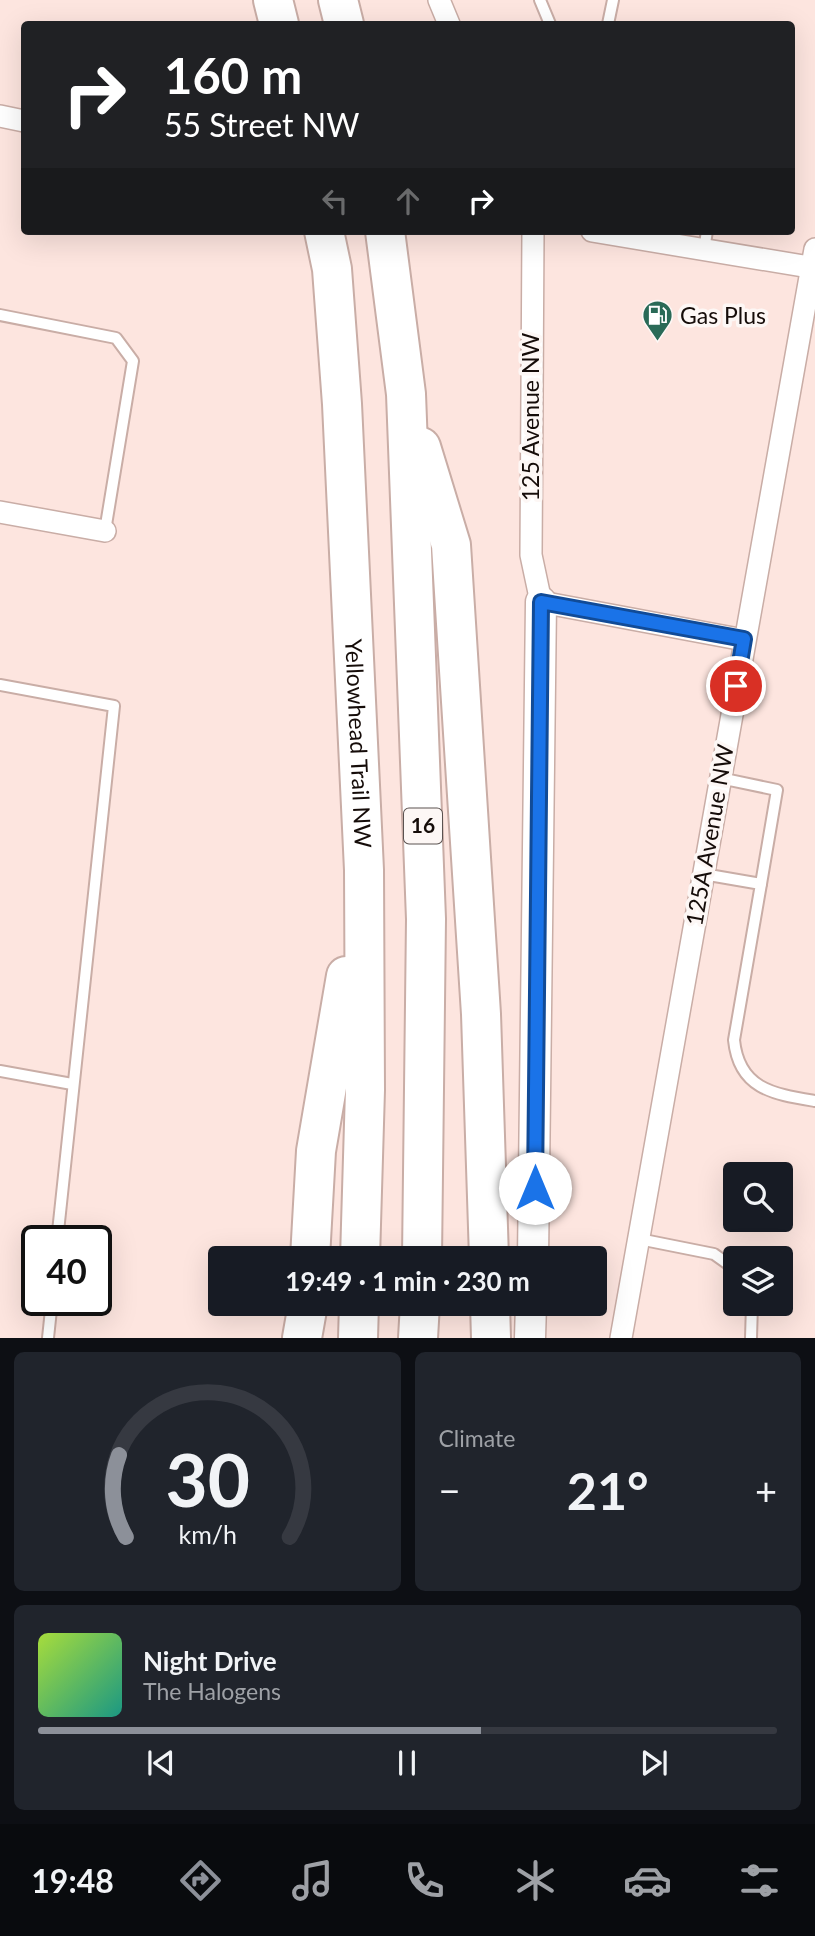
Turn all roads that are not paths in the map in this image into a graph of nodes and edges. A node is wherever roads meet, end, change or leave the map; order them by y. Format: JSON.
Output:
{"nodes":[{"id":1,"x":273,"y":0,"type":"edge"},
{"id":2,"x":338,"y":0,"type":"edge"},
{"id":3,"x":439,"y":0,"type":"edge"},
{"id":4,"x":540,"y":0,"type":"edge"},
{"id":5,"x":613,"y":0,"type":"edge"},
{"id":6,"x":278,"y":21,"type":"edge"},
{"id":7,"x":343,"y":21,"type":"edge"},
{"id":8,"x":448,"y":21,"type":"edge"},
{"id":9,"x":549,"y":21,"type":"edge"},
{"id":10,"x":609,"y":21,"type":"edge"},
{"id":11,"x":0,"y":116,"type":"edge"},
{"id":12,"x":21,"y":120,"type":"edge"},
{"id":13,"x":325,"y":235,"type":"edge"},
{"id":14,"x":386,"y":235,"type":"edge"},
{"id":15,"x":533,"y":235,"type":"edge"},
{"id":16,"x":642,"y":235,"type":"edge"},
{"id":17,"x":705,"y":240,"type":"edge"},
{"id":18,"x":814,"y":262,"type":"edge"},
{"id":19,"x":0,"y":315,"type":"edge"},
{"id":20,"x":406,"y":394,"type":"junction"},
{"id":21,"x":0,"y":512,"type":"edge"},
{"id":22,"x":105,"y":531,"type":"joint"},
{"id":23,"x":541,"y":602,"type":"junction"},
{"id":24,"x":744,"y":639,"type":"junction"},
{"id":25,"x":0,"y":685,"type":"edge"},
{"id":26,"x":720,"y":778,"type":"junction"},
{"id":27,"x":364,"y":870,"type":"junction"},
{"id":28,"x":703,"y":874,"type":"junction"},
{"id":29,"x":761,"y":884,"type":"junction"},
{"id":30,"x":0,"y":1070,"type":"edge"},
{"id":31,"x":72,"y":1084,"type":"junction"},
{"id":32,"x":815,"y":1101,"type":"edge"},
{"id":33,"x":59,"y":1225,"type":"edge"},
{"id":34,"x":639,"y":1239,"type":"junction"},
{"id":35,"x":311,"y":1246,"type":"edge"},
{"id":36,"x":360,"y":1246,"type":"edge"},
{"id":37,"x":422,"y":1246,"type":"edge"},
{"id":38,"x":489,"y":1246,"type":"edge"},
{"id":39,"x":533,"y":1246,"type":"edge"},
{"id":40,"x":723,"y":1260,"type":"edge"},
{"id":41,"x":50,"y":1316,"type":"edge"},
{"id":42,"x":306,"y":1316,"type":"edge"},
{"id":43,"x":359,"y":1316,"type":"edge"},
{"id":44,"x":419,"y":1316,"type":"edge"},
{"id":45,"x":490,"y":1316,"type":"edge"},
{"id":46,"x":531,"y":1316,"type":"edge"},
{"id":47,"x":752,"y":1316,"type":"edge"},
{"id":48,"x":48,"y":1338,"type":"edge"},
{"id":49,"x":302,"y":1338,"type":"edge"},
{"id":50,"x":358,"y":1338,"type":"edge"},
{"id":51,"x":418,"y":1338,"type":"edge"},
{"id":52,"x":491,"y":1338,"type":"edge"},
{"id":53,"x":530,"y":1338,"type":"edge"},
{"id":54,"x":621,"y":1338,"type":"edge"},
{"id":55,"x":751,"y":1338,"type":"edge"}],
"edges":[{"from":1,"to":6,"type":"highway"},
{"from":2,"to":7,"type":"highway"},
{"from":3,"to":8,"type":"street"},
{"from":4,"to":9,"type":"lane"},
{"from":5,"to":10,"type":"lane"},
{"from":11,"to":12,"type":"street"},
{"from":13,"to":27,"type":"highway","name":"Yellowhead Trail NW"},
{"from":14,"to":20,"type":"highway","number":"16"},
{"from":15,"to":23,"type":"street","name":"125 Avenue NW"},
{"from":16,"to":17,"type":"street"},
{"from":17,"to":18,"type":"street"},
{"from":18,"to":24,"type":"street","name":"125A Avenue NW"},
{"from":19,"to":22,"type":"lane"},
{"from":20,"to":37,"type":"highway","number":"16"},
{"from":20,"to":38,"type":"highway"},
{"from":21,"to":22,"type":"street"},
{"from":23,"to":24,"type":"street"},
{"from":23,"to":39,"type":"street"},
{"from":24,"to":26,"type":"street","name":"125A Avenue NW"},
{"from":25,"to":31,"type":"lane"},
{"from":26,"to":28,"type":"street","name":"125A Avenue NW"},
{"from":26,"to":29,"type":"lane"},
{"from":27,"to":35,"type":"highway"},
{"from":27,"to":36,"type":"highway","name":"Yellowhead Trail NW"},
{"from":28,"to":29,"type":"lane"},
{"from":28,"to":34,"type":"street","name":"125A Avenue NW"},
{"from":29,"to":32,"type":"lane"},
{"from":30,"to":31,"type":"lane"},
{"from":31,"to":33,"type":"lane"},
{"from":34,"to":40,"type":"lane"},
{"from":34,"to":54,"type":"street","name":"125A Avenue NW"},
{"from":41,"to":48,"type":"lane"},
{"from":42,"to":49,"type":"highway"},
{"from":43,"to":50,"type":"highway"},
{"from":44,"to":51,"type":"highway"},
{"from":45,"to":52,"type":"highway"},
{"from":46,"to":53,"type":"street"},
{"from":47,"to":55,"type":"lane"}]}
